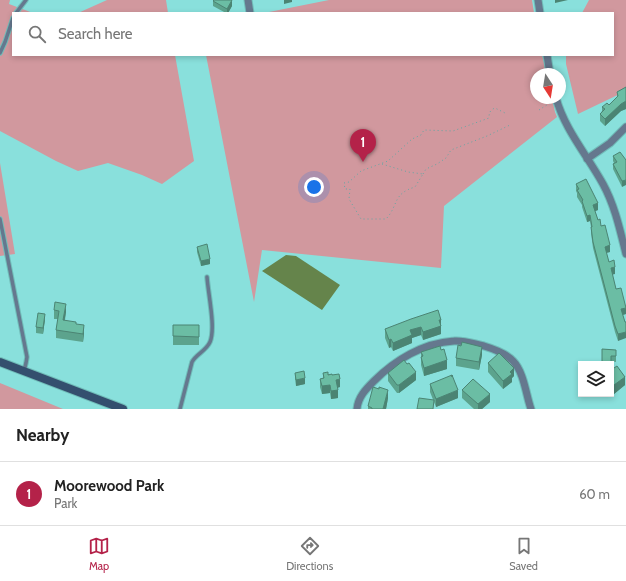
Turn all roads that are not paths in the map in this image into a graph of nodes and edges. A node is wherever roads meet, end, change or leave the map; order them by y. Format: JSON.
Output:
{"nodes":[{"id":1,"x":26,"y":0,"type":"edge"},
{"id":2,"x":248,"y":0,"type":"edge"},
{"id":3,"x":538,"y":0,"type":"edge"},
{"id":4,"x":17,"y":12,"type":"edge"},
{"id":5,"x":250,"y":12,"type":"edge"},
{"id":6,"x":540,"y":12,"type":"edge"},
{"id":7,"x":12,"y":21,"type":"edge"},
{"id":8,"x":0,"y":53,"type":"edge"},
{"id":9,"x":547,"y":56,"type":"edge"},
{"id":10,"x":549,"y":68,"type":"edge"},
{"id":11,"x":559,"y":104,"type":"edge"},
{"id":12,"x":626,"y":127,"type":"edge"},
{"id":13,"x":587,"y":159,"type":"junction"},
{"id":14,"x":0,"y":219,"type":"edge"},
{"id":15,"x":626,"y":254,"type":"edge"},
{"id":16,"x":207,"y":277,"type":"dead end"},
{"id":17,"x":0,"y":362,"type":"edge"},
{"id":18,"x":23,"y":371,"type":"junction"},
{"id":19,"x":123,"y":409,"type":"edge"},
{"id":20,"x":180,"y":409,"type":"edge"},
{"id":21,"x":357,"y":409,"type":"edge"},
{"id":22,"x":531,"y":409,"type":"edge"}],
"edges":[{"from":1,"to":4,"type":"lane"},
{"from":2,"to":5,"type":"street"},
{"from":3,"to":6,"type":"street"},
{"from":7,"to":8,"type":"lane"},
{"from":9,"to":10,"type":"street"},
{"from":11,"to":13,"type":"street"},
{"from":12,"to":13,"type":"street"},
{"from":13,"to":15,"type":"street"},
{"from":14,"to":18,"type":"lane"},
{"from":16,"to":20,"type":"lane"},
{"from":17,"to":18,"type":"main road"},
{"from":18,"to":19,"type":"main road"},
{"from":21,"to":22,"type":"street"}]}
